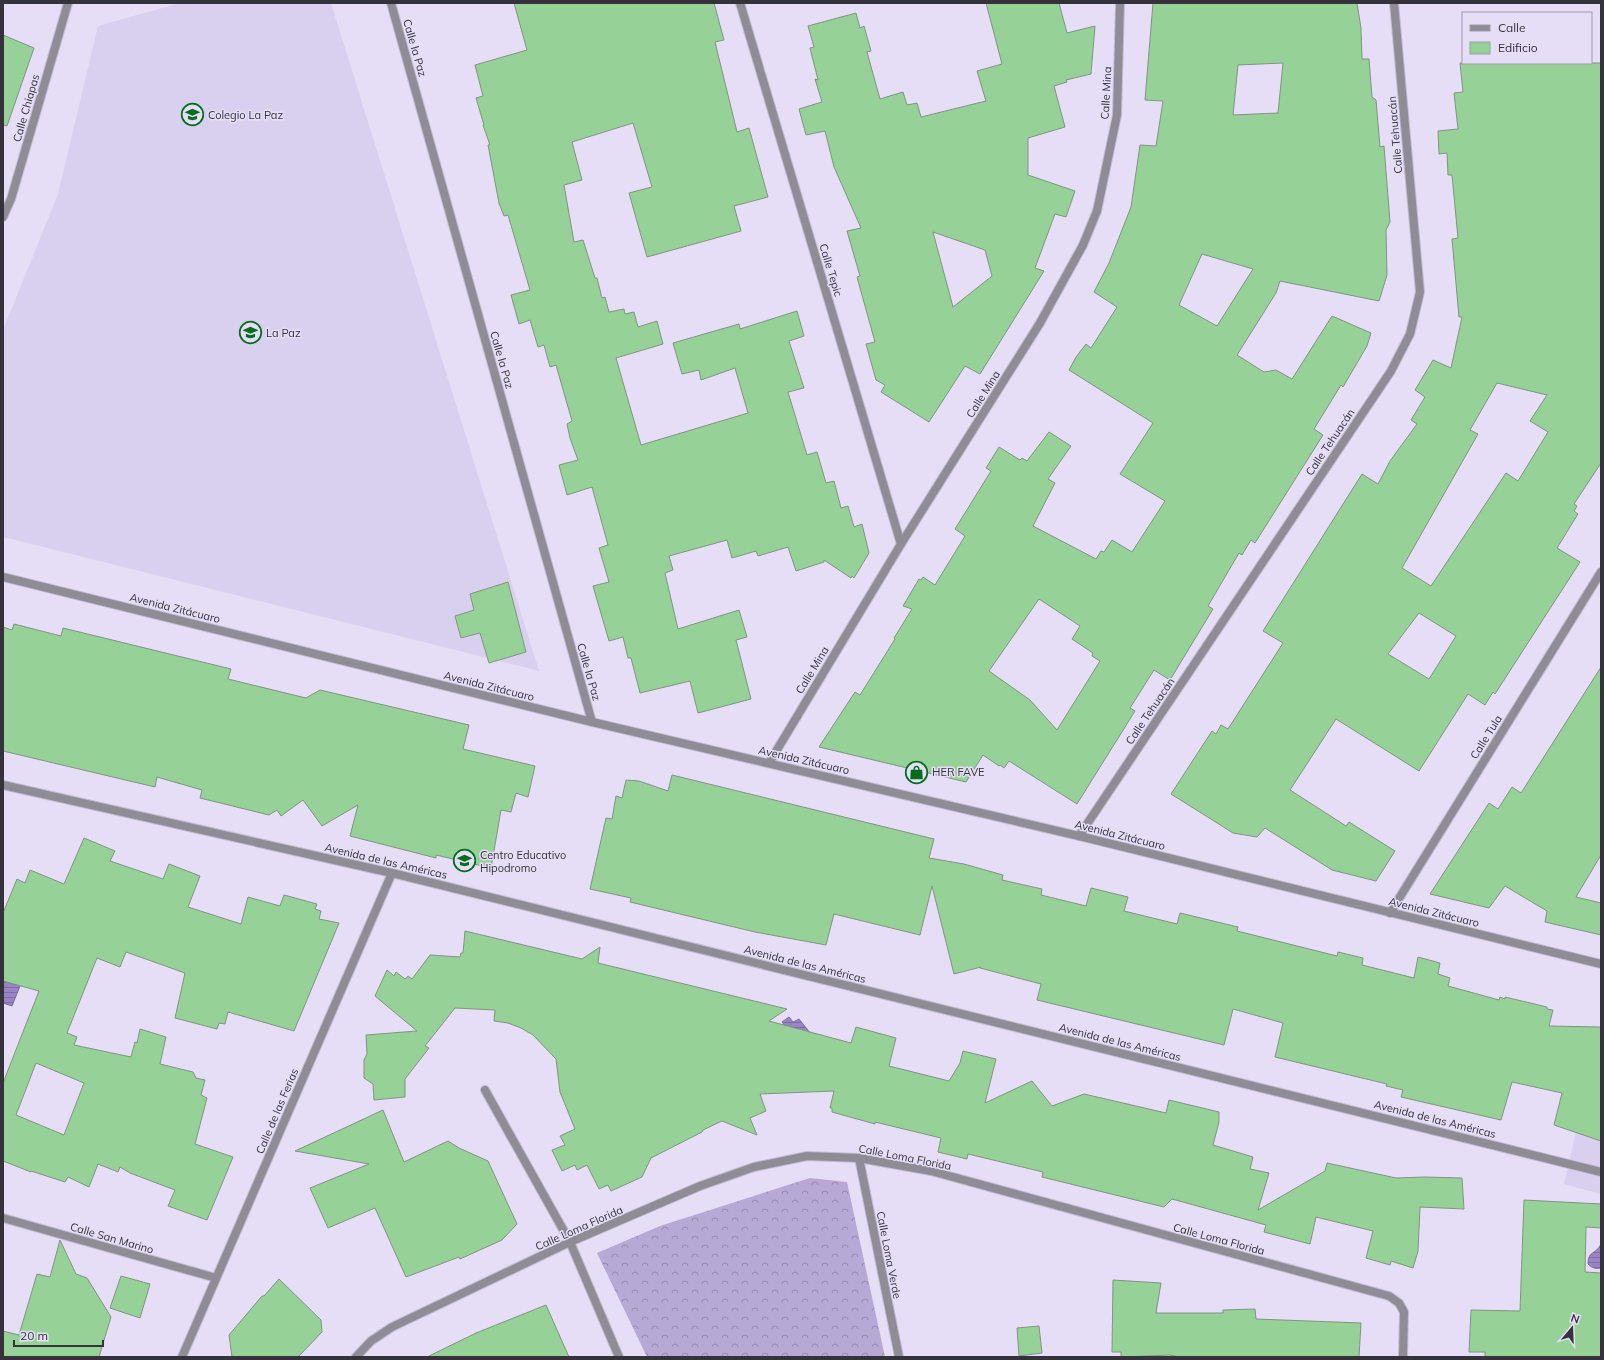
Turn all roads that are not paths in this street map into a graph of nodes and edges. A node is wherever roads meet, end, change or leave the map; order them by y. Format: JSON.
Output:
{"nodes":[{"id":1,"x":68,"y":3,"type":"edge"},
{"id":2,"x":391,"y":3,"type":"edge"},
{"id":3,"x":740,"y":3,"type":"edge"},
{"id":4,"x":1120,"y":3,"type":"edge"},
{"id":5,"x":1394,"y":3,"type":"edge"},
{"id":6,"x":3,"y":217,"type":"edge"},
{"id":7,"x":901,"y":544,"type":"junction"},
{"id":8,"x":1601,"y":572,"type":"edge"},
{"id":9,"x":3,"y":577,"type":"edge"},
{"id":10,"x":592,"y":722,"type":"junction"},
{"id":11,"x":769,"y":763,"type":"junction"},
{"id":12,"x":3,"y":785,"type":"edge"},
{"id":13,"x":1079,"y":836,"type":"junction"},
{"id":14,"x":392,"y":873,"type":"junction"},
{"id":15,"x":1390,"y":913,"type":"junction"},
{"id":16,"x":1601,"y":964,"type":"edge"},
{"id":17,"x":485,"y":1090,"type":"dead end"},
{"id":18,"x":859,"y":1158,"type":"junction"},
{"id":19,"x":1601,"y":1172,"type":"edge"},
{"id":20,"x":3,"y":1218,"type":"edge"},
{"id":21,"x":570,"y":1242,"type":"junction"},
{"id":22,"x":216,"y":1278,"type":"junction"},
{"id":23,"x":182,"y":1357,"type":"edge"},
{"id":24,"x":356,"y":1357,"type":"edge"},
{"id":25,"x":619,"y":1357,"type":"edge"},
{"id":26,"x":899,"y":1357,"type":"edge"},
{"id":27,"x":1403,"y":1357,"type":"edge"}],
"edges":[{"from":1,"to":6,"type":"street","name":"Calle Chiapas"},
{"from":2,"to":10,"type":"street","name":"Calle la Paz"},
{"from":3,"to":7,"type":"street","name":"Calle Tepic"},
{"from":4,"to":7,"type":"street","name":"Calle Mina"},
{"from":5,"to":13,"type":"street","name":"Calle Tehuacán"},
{"from":7,"to":11,"type":"street","name":"Calle Mina"},
{"from":8,"to":15,"type":"street","name":"Calle Tula"},
{"from":9,"to":10,"type":"street","name":"Avenida Zitácuaro"},
{"from":10,"to":11,"type":"street","name":"Avenida Zitácuaro"},
{"from":11,"to":13,"type":"street","name":"Avenida Zitácuaro"},
{"from":12,"to":14,"type":"street","name":"Avenida de las Américas"},
{"from":13,"to":15,"type":"street","name":"Avenida Zitácuaro"},
{"from":14,"to":19,"type":"street","name":"Avenida de las Américas"},
{"from":14,"to":22,"type":"street","name":"Calle de las Ferias"},
{"from":15,"to":16,"type":"street","name":"Avenida Zitácuaro"},
{"from":17,"to":21,"type":"street"},
{"from":18,"to":21,"type":"street","name":"Calle Loma Florida"},
{"from":18,"to":26,"type":"street","name":"Calle Loma Verde"},
{"from":18,"to":27,"type":"street","name":"Calle Loma Florida"},
{"from":20,"to":22,"type":"street","name":"Calle San Marino"},
{"from":21,"to":24,"type":"street","name":"Calle Loma Florida"},
{"from":21,"to":25,"type":"street"},
{"from":22,"to":23,"type":"street","name":"Calle de las Ferias"}]}
